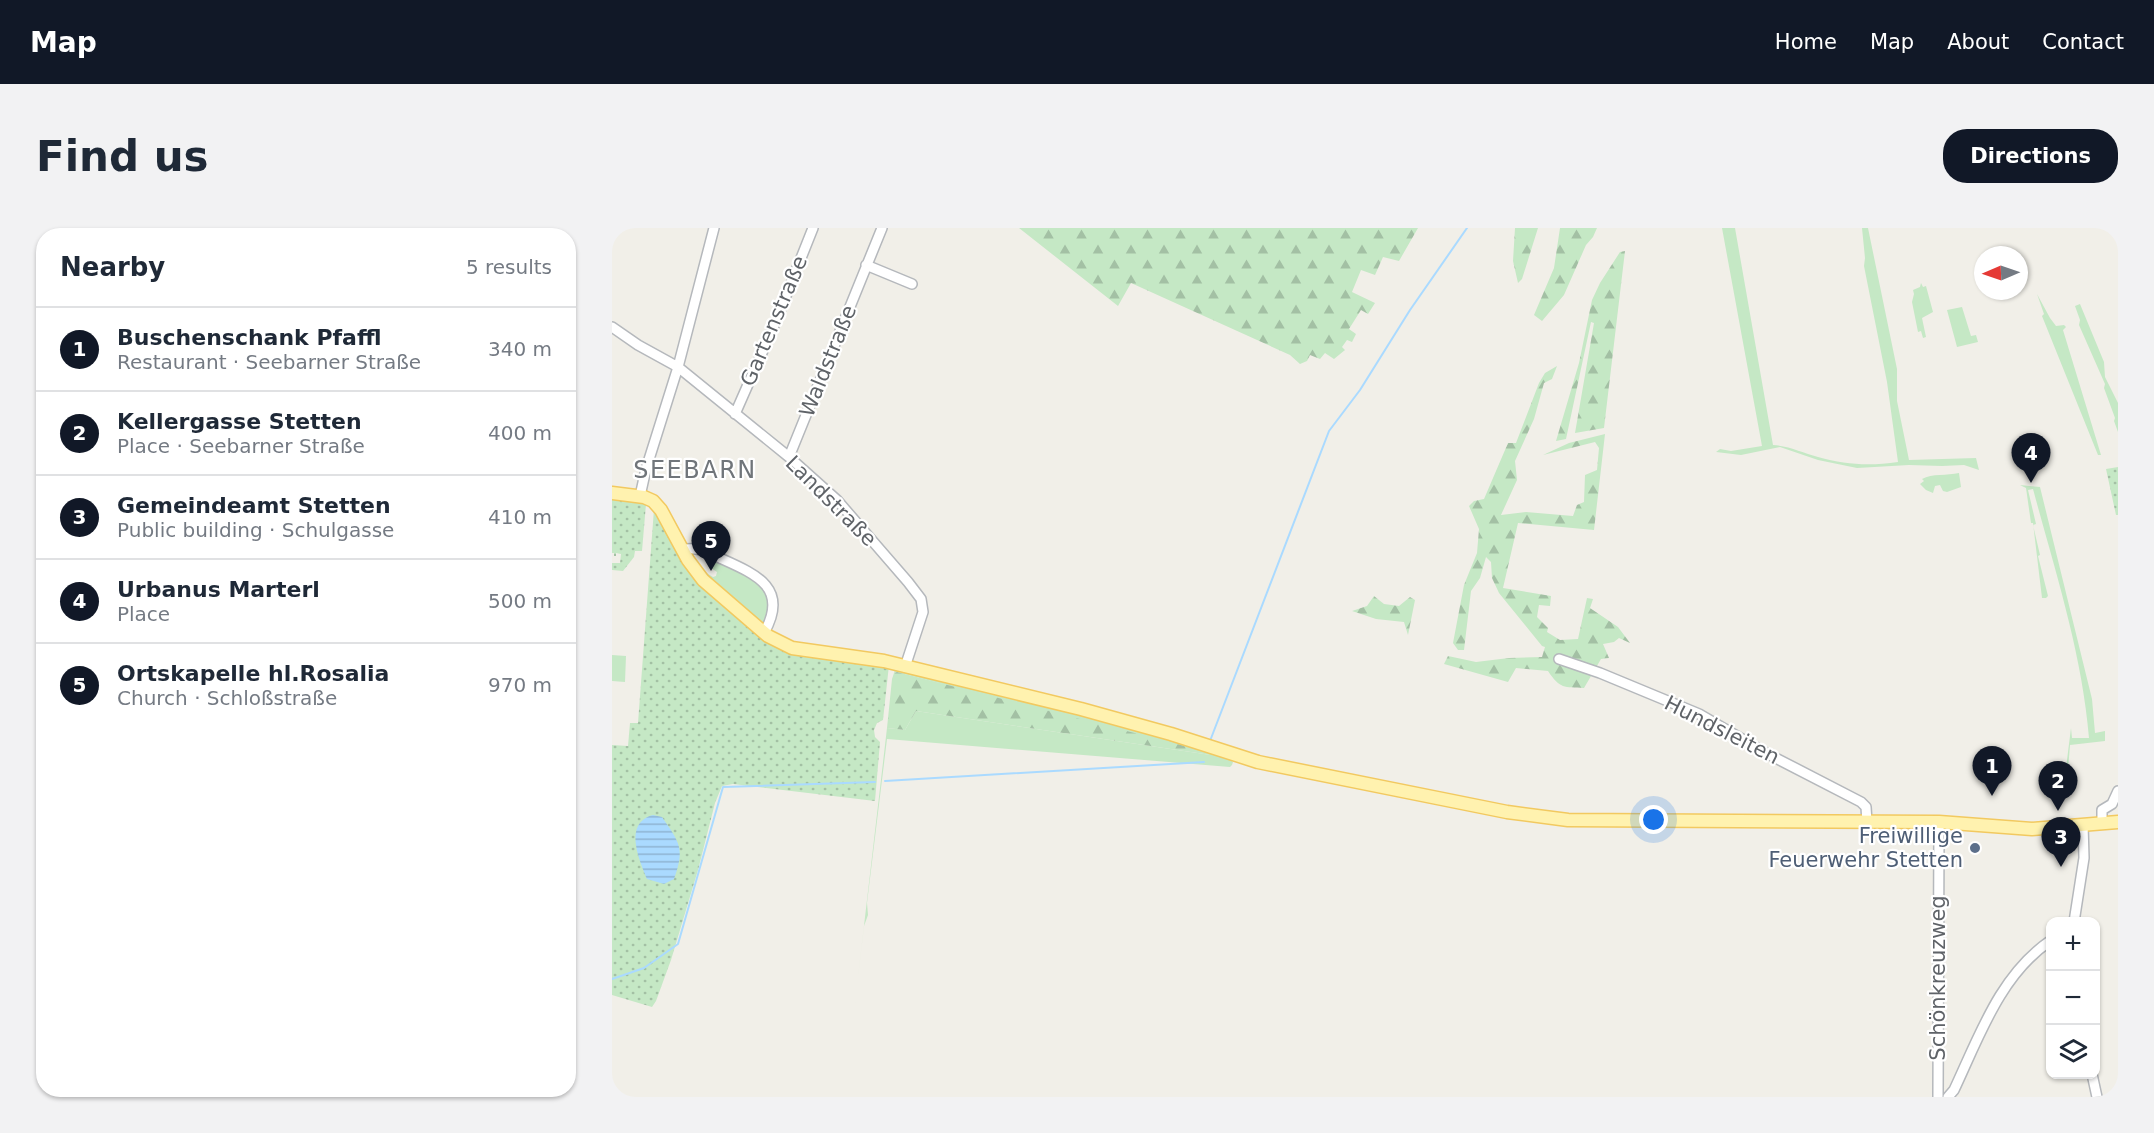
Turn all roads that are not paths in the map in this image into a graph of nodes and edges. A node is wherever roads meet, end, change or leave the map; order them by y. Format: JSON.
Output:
{"nodes":[{"id":1,"x":714,"y":228,"type":"edge"},
{"id":2,"x":813,"y":228,"type":"edge"},
{"id":3,"x":882,"y":228,"type":"edge"},
{"id":4,"x":866,"y":265,"type":"junction"},
{"id":5,"x":912,"y":284,"type":"dead end"},
{"id":6,"x":612,"y":327,"type":"edge"},
{"id":7,"x":678,"y":367,"type":"junction"},
{"id":8,"x":735,"y":414,"type":"junction"},
{"id":9,"x":789,"y":457,"type":"junction"},
{"id":10,"x":612,"y":493,"type":"edge"},
{"id":11,"x":640,"y":496,"type":"junction"},
{"id":12,"x":682,"y":550,"type":"junction"},
{"id":13,"x":764,"y":633,"type":"junction"},
{"id":14,"x":1559,"y":659,"type":"dead end"},
{"id":15,"x":905,"y":666,"type":"junction"},
{"id":16,"x":2118,"y":791,"type":"edge"},
{"id":17,"x":1867,"y":822,"type":"junction"},
{"id":18,"x":1939,"y":822,"type":"junction"},
{"id":19,"x":2118,"y":822,"type":"edge"},
{"id":20,"x":2102,"y":824,"type":"junction"},
{"id":21,"x":2083,"y":825,"type":"junction"},
{"id":22,"x":2075,"y":917,"type":"edge"},
{"id":23,"x":2046,"y":944,"type":"edge"},
{"id":24,"x":2093,"y":1079,"type":"edge"},
{"id":25,"x":1938,"y":1097,"type":"edge"},
{"id":26,"x":1948,"y":1097,"type":"edge"},
{"id":27,"x":2097,"y":1097,"type":"edge"}],
"edges":[{"from":1,"to":7,"type":"street"},
{"from":2,"to":8,"type":"street","name":"Gartenstraße"},
{"from":3,"to":4,"type":"street","name":"Waldstraße"},
{"from":4,"to":5,"type":"street"},
{"from":4,"to":9,"type":"street","name":"Waldstraße"},
{"from":6,"to":7,"type":"street","name":"Landstraße"},
{"from":7,"to":8,"type":"street","name":"Landstraße"},
{"from":7,"to":11,"type":"street"},
{"from":8,"to":9,"type":"street","name":"Landstraße"},
{"from":9,"to":15,"type":"street","name":"Landstraße"},
{"from":10,"to":11,"type":"main road"},
{"from":11,"to":12,"type":"main road"},
{"from":12,"to":13,"type":"main road"},
{"from":12,"to":13,"type":"street"},
{"from":13,"to":15,"type":"main road"},
{"from":14,"to":17,"type":"street","name":"Hundsleiten"},
{"from":15,"to":17,"type":"main road"},
{"from":16,"to":20,"type":"street"},
{"from":17,"to":18,"type":"main road"},
{"from":18,"to":21,"type":"main road"},
{"from":18,"to":25,"type":"street","name":"Schönkreuzweg"},
{"from":19,"to":20,"type":"main road"},
{"from":20,"to":21,"type":"main road"},
{"from":21,"to":22,"type":"street"},
{"from":23,"to":26,"type":"street"},
{"from":24,"to":27,"type":"street"}]}
